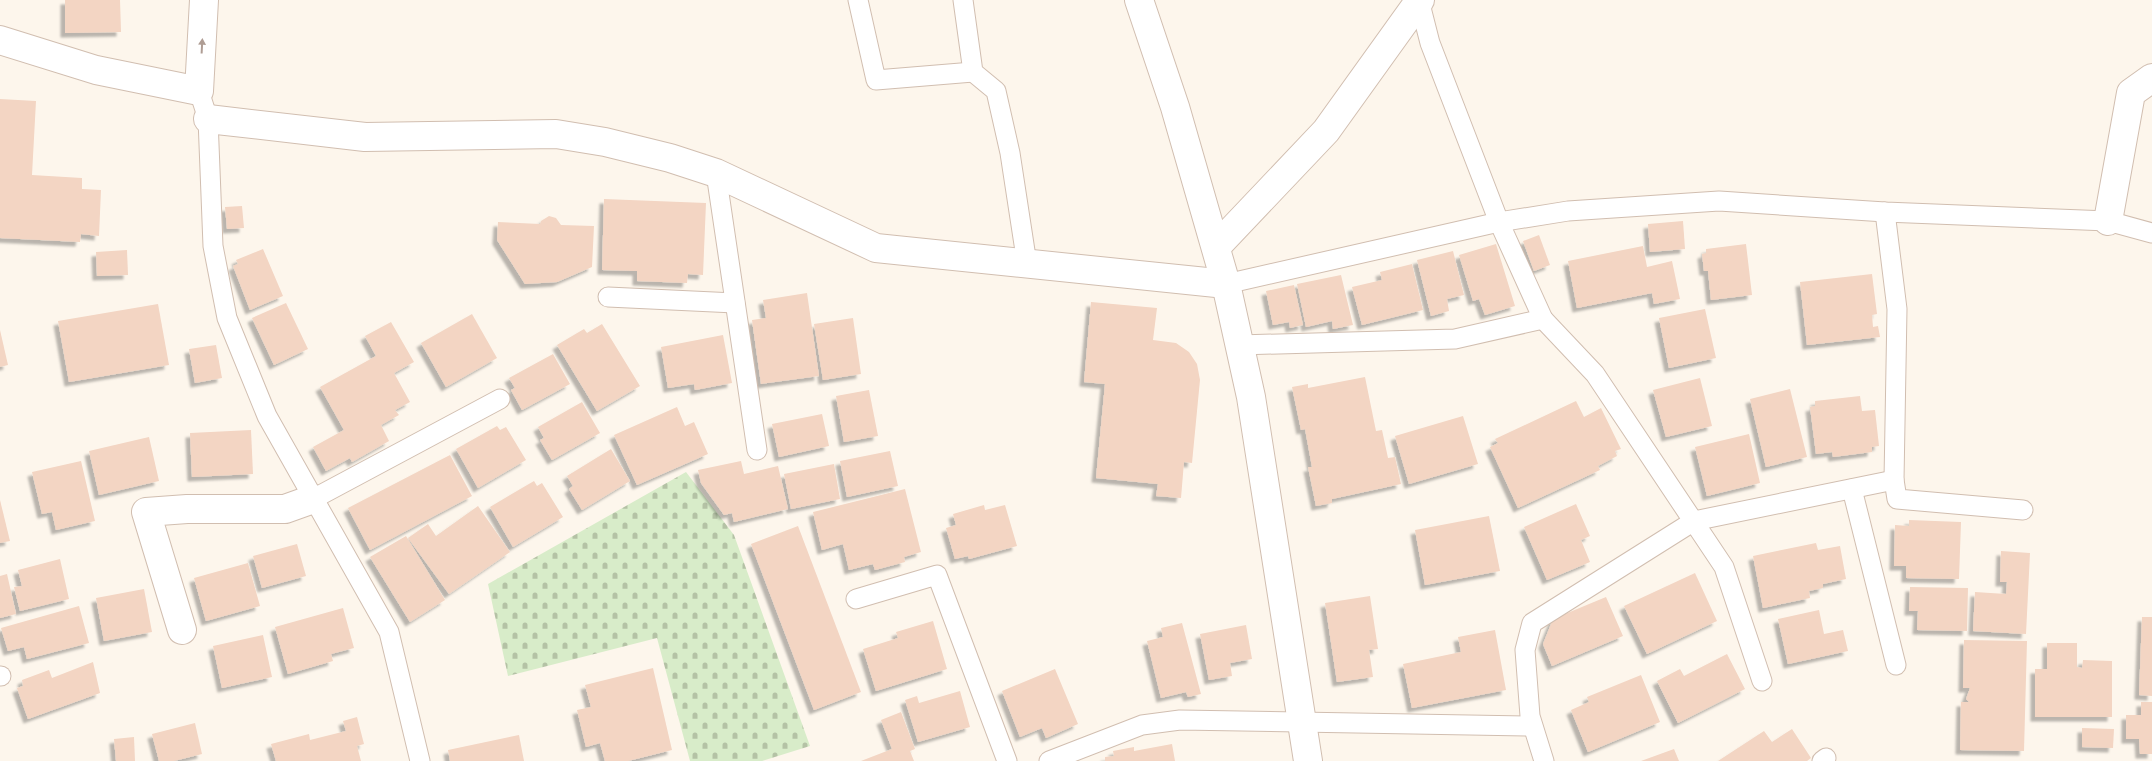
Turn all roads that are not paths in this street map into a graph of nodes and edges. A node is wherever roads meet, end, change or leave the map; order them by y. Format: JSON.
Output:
{"nodes":[{"id":1,"x":204,"y":0,"type":"edge"},
{"id":2,"x":858,"y":0,"type":"edge"},
{"id":3,"x":963,"y":0,"type":"edge"},
{"id":4,"x":1139,"y":0,"type":"edge"},
{"id":5,"x":1420,"y":0,"type":"edge"},
{"id":6,"x":0,"y":40,"type":"edge"},
{"id":7,"x":973,"y":72,"type":"junction"},
{"id":8,"x":2152,"y":78,"type":"edge"},
{"id":9,"x":199,"y":91,"type":"junction"},
{"id":10,"x":208,"y":118,"type":"junction"},
{"id":11,"x":716,"y":172,"type":"junction"},
{"id":12,"x":1885,"y":212,"type":"junction"},
{"id":13,"x":2108,"y":221,"type":"junction"},
{"id":14,"x":1499,"y":222,"type":"junction"},
{"id":15,"x":2152,"y":233,"type":"edge"},
{"id":16,"x":1216,"y":247,"type":"junction"},
{"id":17,"x":1027,"y":264,"type":"junction"},
{"id":18,"x":1226,"y":284,"type":"junction"},
{"id":19,"x":608,"y":297,"type":"dead end"},
{"id":20,"x":735,"y":303,"type":"junction"},
{"id":21,"x":1543,"y":319,"type":"junction"},
{"id":22,"x":1240,"y":345,"type":"junction"},
{"id":23,"x":500,"y":399,"type":"dead end"},
{"id":24,"x":756,"y":450,"type":"dead end"},
{"id":25,"x":1894,"y":480,"type":"junction"},
{"id":26,"x":1852,"y":489,"type":"junction"},
{"id":27,"x":313,"y":499,"type":"junction"},
{"id":28,"x":2023,"y":510,"type":"dead end"},
{"id":29,"x":1694,"y":521,"type":"junction"},
{"id":30,"x":856,"y":599,"type":"dead end"},
{"id":31,"x":182,"y":630,"type":"dead end"},
{"id":32,"x":1896,"y":665,"type":"dead end"},
{"id":33,"x":1762,"y":681,"type":"dead end"},
{"id":34,"x":1304,"y":724,"type":"junction"},
{"id":35,"x":1531,"y":726,"type":"junction"},
{"id":36,"x":420,"y":761,"type":"edge"},
{"id":37,"x":1008,"y":761,"type":"edge"},
{"id":38,"x":1049,"y":761,"type":"edge"},
{"id":39,"x":1308,"y":761,"type":"edge"},
{"id":40,"x":1544,"y":761,"type":"edge"}],
"edges":[{"from":9,"to":1,"type":"street","one_way":true},
{"from":2,"to":7,"type":"lane"},
{"from":3,"to":7,"type":"lane"},
{"from":4,"to":16,"type":"street"},
{"from":5,"to":14,"type":"lane"},
{"from":5,"to":16,"type":"street"},
{"from":6,"to":9,"type":"street"},
{"from":7,"to":17,"type":"lane"},
{"from":8,"to":13,"type":"street"},
{"from":9,"to":10,"type":"lane"},
{"from":10,"to":11,"type":"street"},
{"from":10,"to":27,"type":"lane"},
{"from":11,"to":17,"type":"street"},
{"from":11,"to":20,"type":"lane"},
{"from":12,"to":13,"type":"lane"},
{"from":12,"to":14,"type":"lane"},
{"from":12,"to":25,"type":"lane"},
{"from":13,"to":15,"type":"lane"},
{"from":14,"to":18,"type":"lane"},
{"from":14,"to":21,"type":"lane"},
{"from":16,"to":18,"type":"street"},
{"from":17,"to":18,"type":"street"},
{"from":18,"to":22,"type":"street"},
{"from":19,"to":20,"type":"lane"},
{"from":20,"to":24,"type":"lane"},
{"from":21,"to":22,"type":"lane"},
{"from":21,"to":29,"type":"lane"},
{"from":22,"to":34,"type":"street"},
{"from":23,"to":27,"type":"lane"},
{"from":25,"to":26,"type":"lane"},
{"from":25,"to":28,"type":"lane"},
{"from":26,"to":29,"type":"lane"},
{"from":26,"to":32,"type":"lane"},
{"from":27,"to":31,"type":"street"},
{"from":27,"to":36,"type":"lane"},
{"from":29,"to":33,"type":"lane"},
{"from":29,"to":35,"type":"lane"},
{"from":30,"to":37,"type":"lane"},
{"from":34,"to":35,"type":"lane"},
{"from":34,"to":38,"type":"lane"},
{"from":34,"to":39,"type":"street"},
{"from":35,"to":40,"type":"lane"}]}
